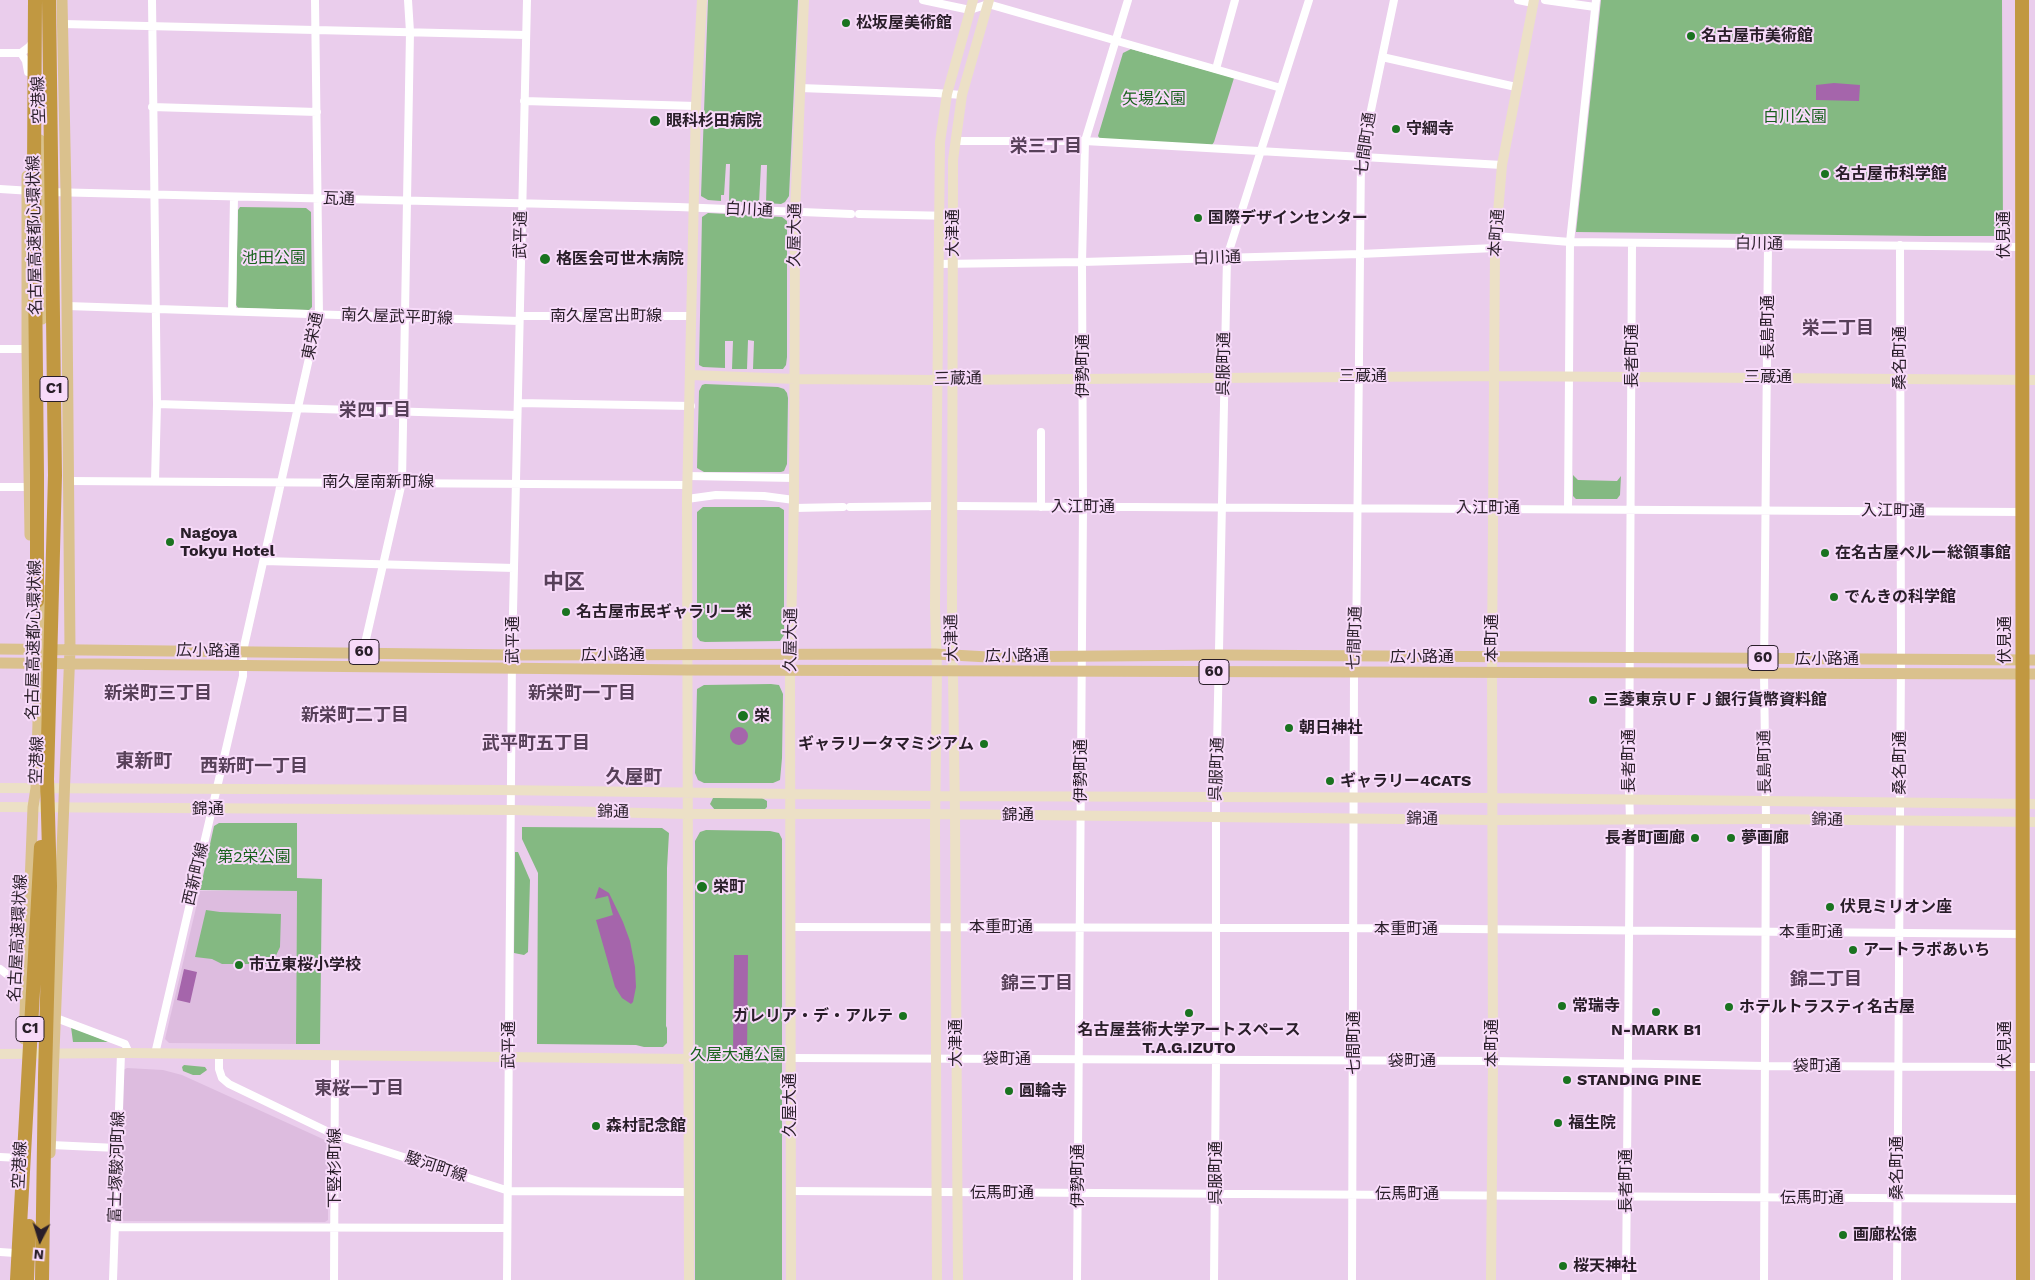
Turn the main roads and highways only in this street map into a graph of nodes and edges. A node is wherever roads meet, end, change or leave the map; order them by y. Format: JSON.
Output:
{"nodes":[{"id":1,"x":35,"y":0,"type":"edge"},
{"id":2,"x":49,"y":0,"type":"edge"},
{"id":3,"x":62,"y":0,"type":"edge"},
{"id":4,"x":2022,"y":0,"type":"edge"},
{"id":5,"x":37,"y":61,"type":"junction"},
{"id":6,"x":2029,"y":380,"type":"edge"},
{"id":7,"x":37,"y":601,"type":"junction"},
{"id":8,"x":42,"y":616,"type":"junction"},
{"id":9,"x":41,"y":648,"type":"junction"},
{"id":10,"x":0,"y":649,"type":"edge"},
{"id":11,"x":70,"y":649,"type":"junction"},
{"id":12,"x":0,"y":663,"type":"edge"},
{"id":13,"x":40,"y":664,"type":"junction"},
{"id":14,"x":70,"y":664,"type":"junction"},
{"id":15,"x":2029,"y":667,"type":"edge"},
{"id":16,"x":47,"y":778,"type":"junction"},
{"id":17,"x":2028,"y":804,"type":"edge"},
{"id":18,"x":2028,"y":822,"type":"edge"},
{"id":19,"x":28,"y":918,"type":"junction"},
{"id":20,"x":30,"y":1054,"type":"junction"},
{"id":21,"x":2029,"y":1067,"type":"edge"},
{"id":22,"x":12,"y":1280,"type":"edge"},
{"id":23,"x":17,"y":1280,"type":"edge"},
{"id":24,"x":27,"y":1280,"type":"edge"},
{"id":25,"x":44,"y":1280,"type":"edge"},
{"id":26,"x":2023,"y":1280,"type":"edge"}],
"edges":[{"from":1,"to":5,"type":"main road","name":"空港線"},
{"from":1,"to":7,"type":"highway"},
{"from":2,"to":16,"type":"highway","name":"名古屋高速都心環状線","number":"C1"},
{"from":3,"to":11,"type":"main road","name":"空港線"},
{"from":4,"to":6,"type":"highway","name":"伏見通"},
{"from":5,"to":7,"type":"main road"},
{"from":5,"to":8,"type":"main road","name":"空港線"},
{"from":6,"to":15,"type":"highway","name":"伏見通"},
{"from":7,"to":8,"type":"main road"},
{"from":8,"to":9,"type":"main road","name":"空港線"},
{"from":9,"to":10,"type":"main road","name":"広小路通","number":"60"},
{"from":9,"to":11,"type":"main road","name":"広小路通","number":"60"},
{"from":9,"to":13,"type":"main road","name":"空港線"},
{"from":11,"to":14,"type":"main road","name":"空港線"},
{"from":11,"to":15,"type":"main road","name":"広小路通","number":"60"},
{"from":12,"to":13,"type":"main road","name":"広小路通","number":"60"},
{"from":13,"to":14,"type":"main road","name":"広小路通","number":"60"},
{"from":13,"to":19,"type":"main road","name":"空港線"},
{"from":14,"to":15,"type":"main road","name":"広小路通","number":"60"},
{"from":14,"to":25,"type":"main road","name":"空港線"},
{"from":15,"to":17,"type":"highway","name":"伏見通"},
{"from":16,"to":23,"type":"highway","name":"名古屋高速環状線","number":"C1"},
{"from":16,"to":25,"type":"highway","name":"名古屋高速都心環状線","number":"C1"},
{"from":17,"to":18,"type":"highway","name":"伏見通"},
{"from":18,"to":21,"type":"highway","name":"伏見通"},
{"from":19,"to":20,"type":"main road","name":"空港線"},
{"from":19,"to":20,"type":"highway"},
{"from":20,"to":22,"type":"main road","name":"空港線"},
{"from":20,"to":24,"type":"highway"},
{"from":21,"to":26,"type":"highway","name":"伏見通"}]}
